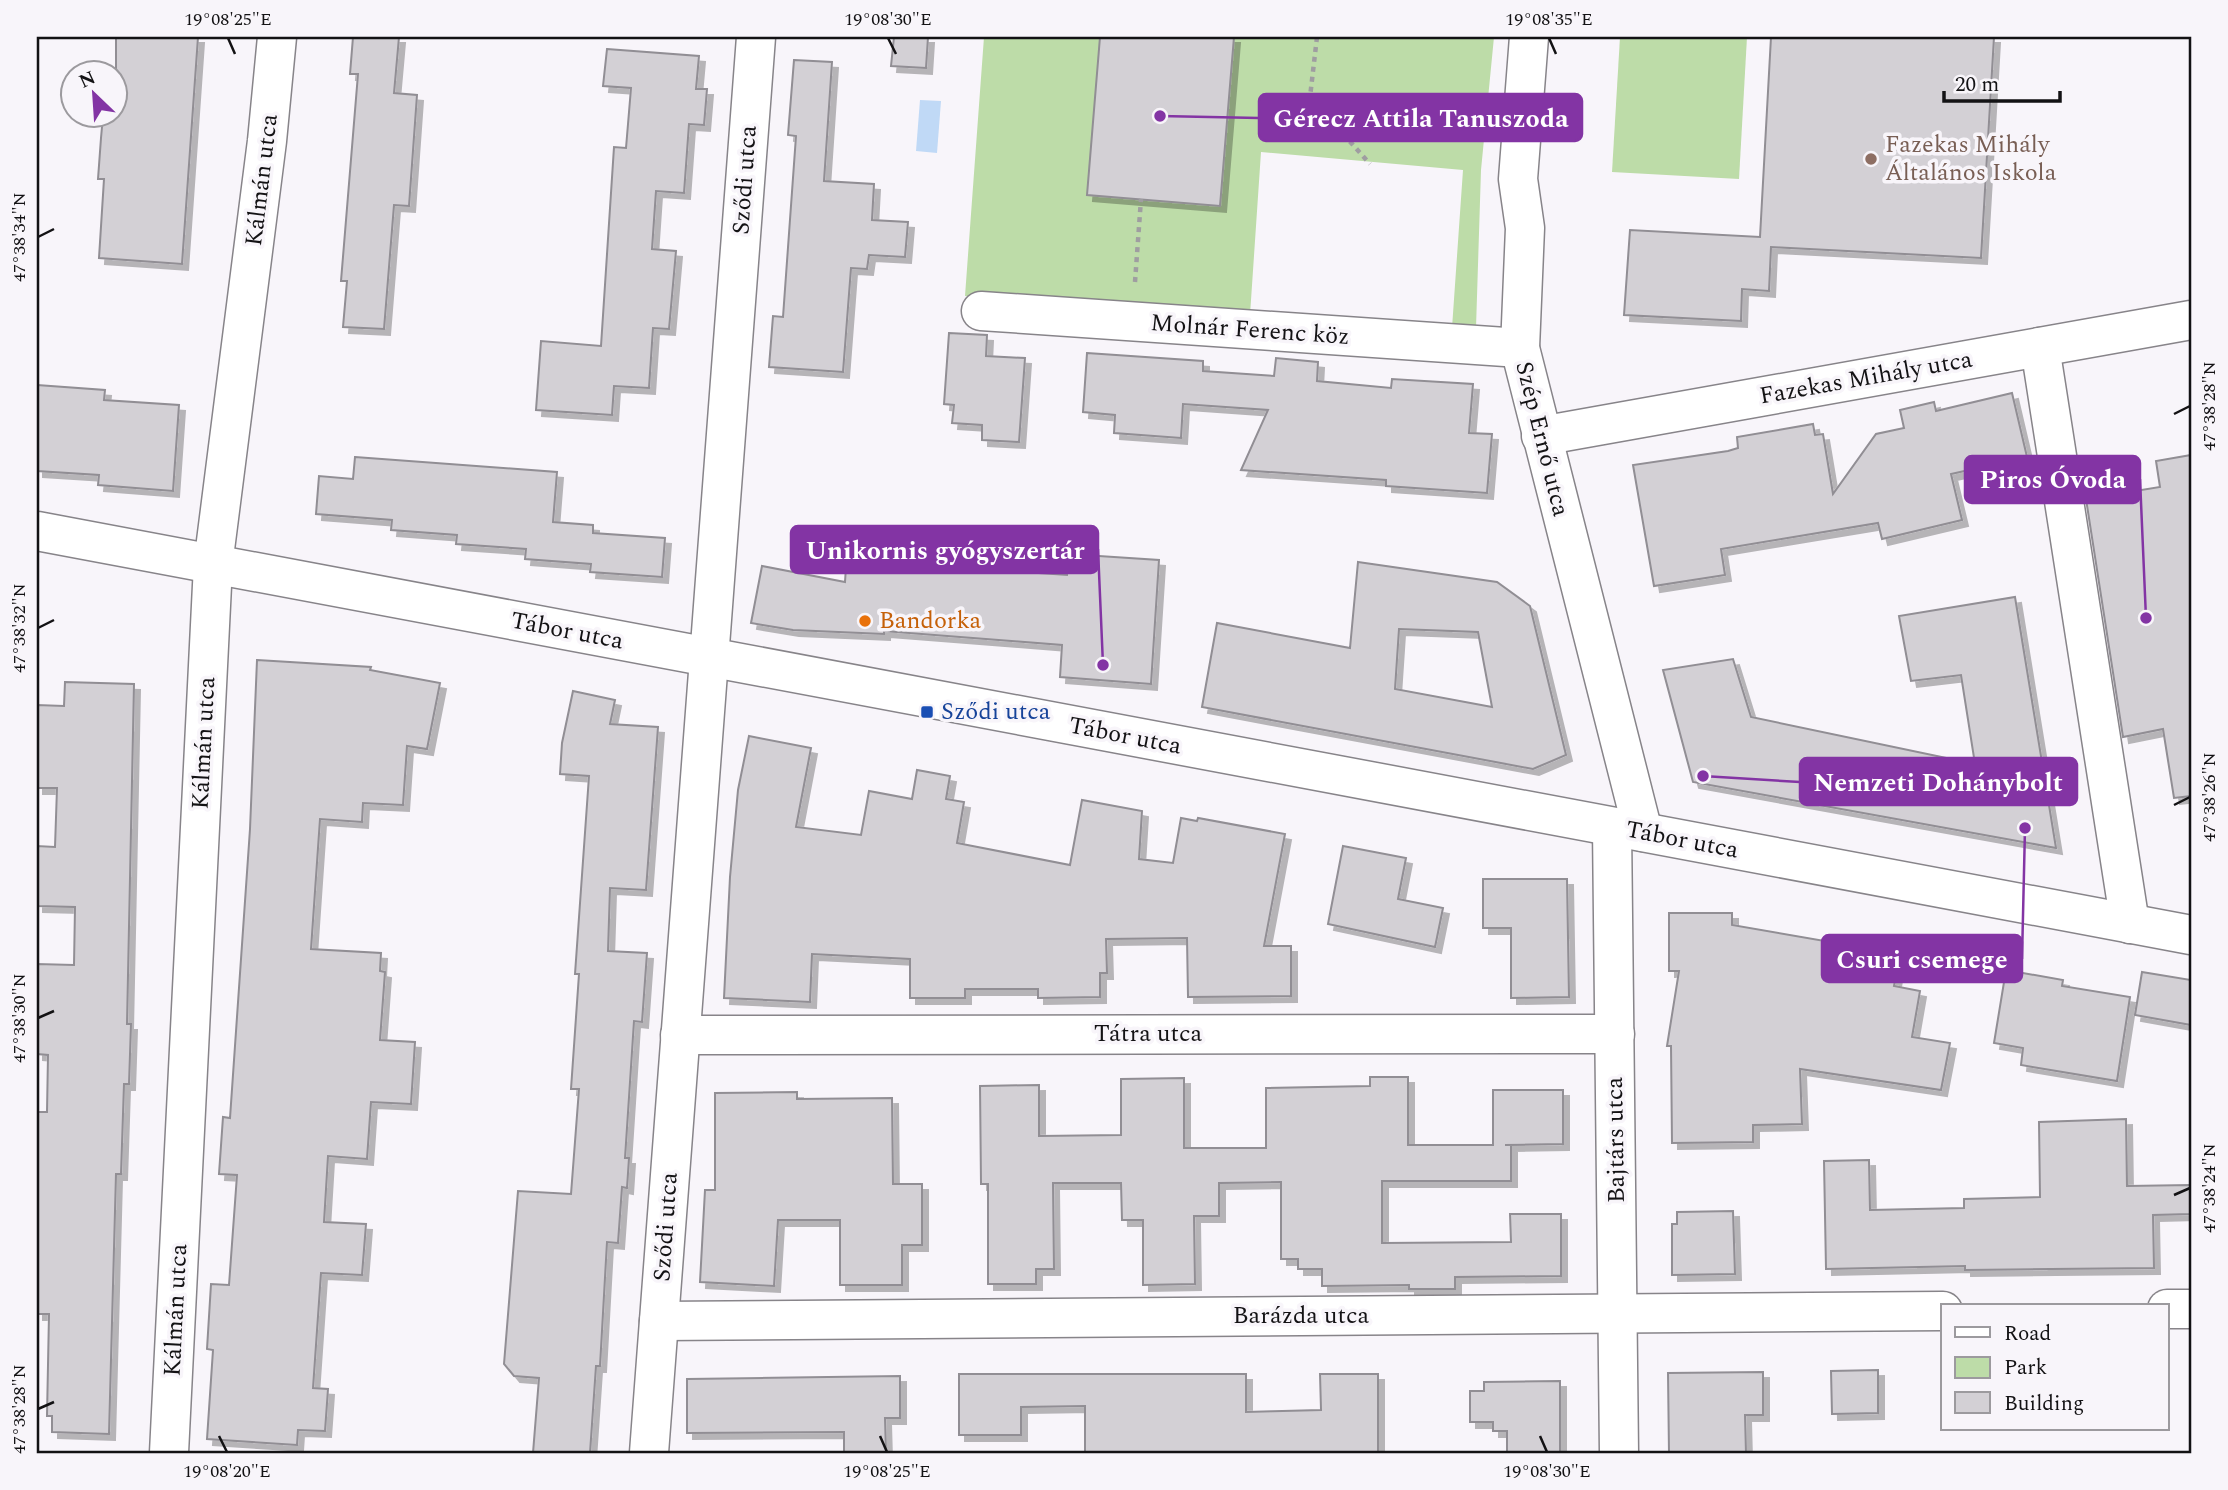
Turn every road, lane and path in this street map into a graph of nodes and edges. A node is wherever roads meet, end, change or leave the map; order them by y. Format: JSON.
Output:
{"nodes":[{"id":1,"x":277,"y":37,"type":"edge"},
{"id":2,"x":756,"y":37,"type":"edge"},
{"id":3,"x":1317,"y":37,"type":"edge"},
{"id":4,"x":1530,"y":37,"type":"edge"},
{"id":5,"x":1370,"y":164,"type":"dead end"},
{"id":6,"x":1141,"y":200,"type":"dead end"},
{"id":7,"x":981,"y":311,"type":"dead end"},
{"id":8,"x":2191,"y":320,"type":"edge"},
{"id":9,"x":1133,"y":321,"type":"junction"},
{"id":10,"x":2040,"y":347,"type":"junction"},
{"id":11,"x":1520,"y":348,"type":"junction"},
{"id":12,"x":1541,"y":436,"type":"junction"},
{"id":13,"x":37,"y":531,"type":"edge"},
{"id":14,"x":213,"y":565,"type":"junction"},
{"id":15,"x":709,"y":658,"type":"junction"},
{"id":16,"x":1628,"y":829,"type":"junction"},
{"id":17,"x":2130,"y":924,"type":"junction"},
{"id":18,"x":2191,"y":935,"type":"edge"},
{"id":19,"x":1615,"y":1034,"type":"junction"},
{"id":20,"x":680,"y":1035,"type":"junction"},
{"id":21,"x":2168,"y":1309,"type":"edge"},
{"id":22,"x":2191,"y":1309,"type":"edge"},
{"id":23,"x":1941,"y":1311,"type":"edge"},
{"id":24,"x":1618,"y":1314,"type":"junction"},
{"id":25,"x":659,"y":1321,"type":"junction"},
{"id":26,"x":169,"y":1453,"type":"edge"},
{"id":27,"x":649,"y":1453,"type":"edge"},
{"id":28,"x":1619,"y":1453,"type":"edge"}],
"edges":[{"from":1,"to":14,"type":"street","name":"Kálmán utca"},
{"from":2,"to":15,"type":"street","name":"Sződi utca"},
{"from":3,"to":5,"type":"path"},
{"from":4,"to":11,"type":"street","name":"Szép Ernő utca"},
{"from":6,"to":9,"type":"path"},
{"from":7,"to":9,"type":"street","name":"Molnár Ferenc köz"},
{"from":8,"to":10,"type":"street","name":"Fazekas Mihály utca"},
{"from":9,"to":11,"type":"street","name":"Molnár Ferenc köz"},
{"from":10,"to":12,"type":"street","name":"Fazekas Mihály utca"},
{"from":10,"to":17,"type":"street"},
{"from":11,"to":12,"type":"street","name":"Szép Ernő utca"},
{"from":12,"to":16,"type":"street","name":"Szép Ernő utca"},
{"from":13,"to":14,"type":"street","name":"Tábor utca"},
{"from":14,"to":15,"type":"street","name":"Tábor utca"},
{"from":14,"to":26,"type":"street","name":"Kálmán utca"},
{"from":15,"to":16,"type":"street","name":"Tábor utca"},
{"from":15,"to":20,"type":"street","name":"Sződi utca"},
{"from":16,"to":17,"type":"street","name":"Tábor utca"},
{"from":16,"to":19,"type":"street","name":"Bajtárs utca"},
{"from":17,"to":18,"type":"street","name":"Tábor utca"},
{"from":19,"to":20,"type":"street","name":"Tátra utca"},
{"from":19,"to":24,"type":"street","name":"Bajtárs utca"},
{"from":20,"to":25,"type":"street","name":"Sződi utca"},
{"from":21,"to":22,"type":"street"},
{"from":23,"to":24,"type":"street","name":"Barázda utca"},
{"from":24,"to":25,"type":"street","name":"Barázda utca"},
{"from":24,"to":28,"type":"street","name":"Bajtárs utca"},
{"from":25,"to":27,"type":"street","name":"Sződi utca"}]}
